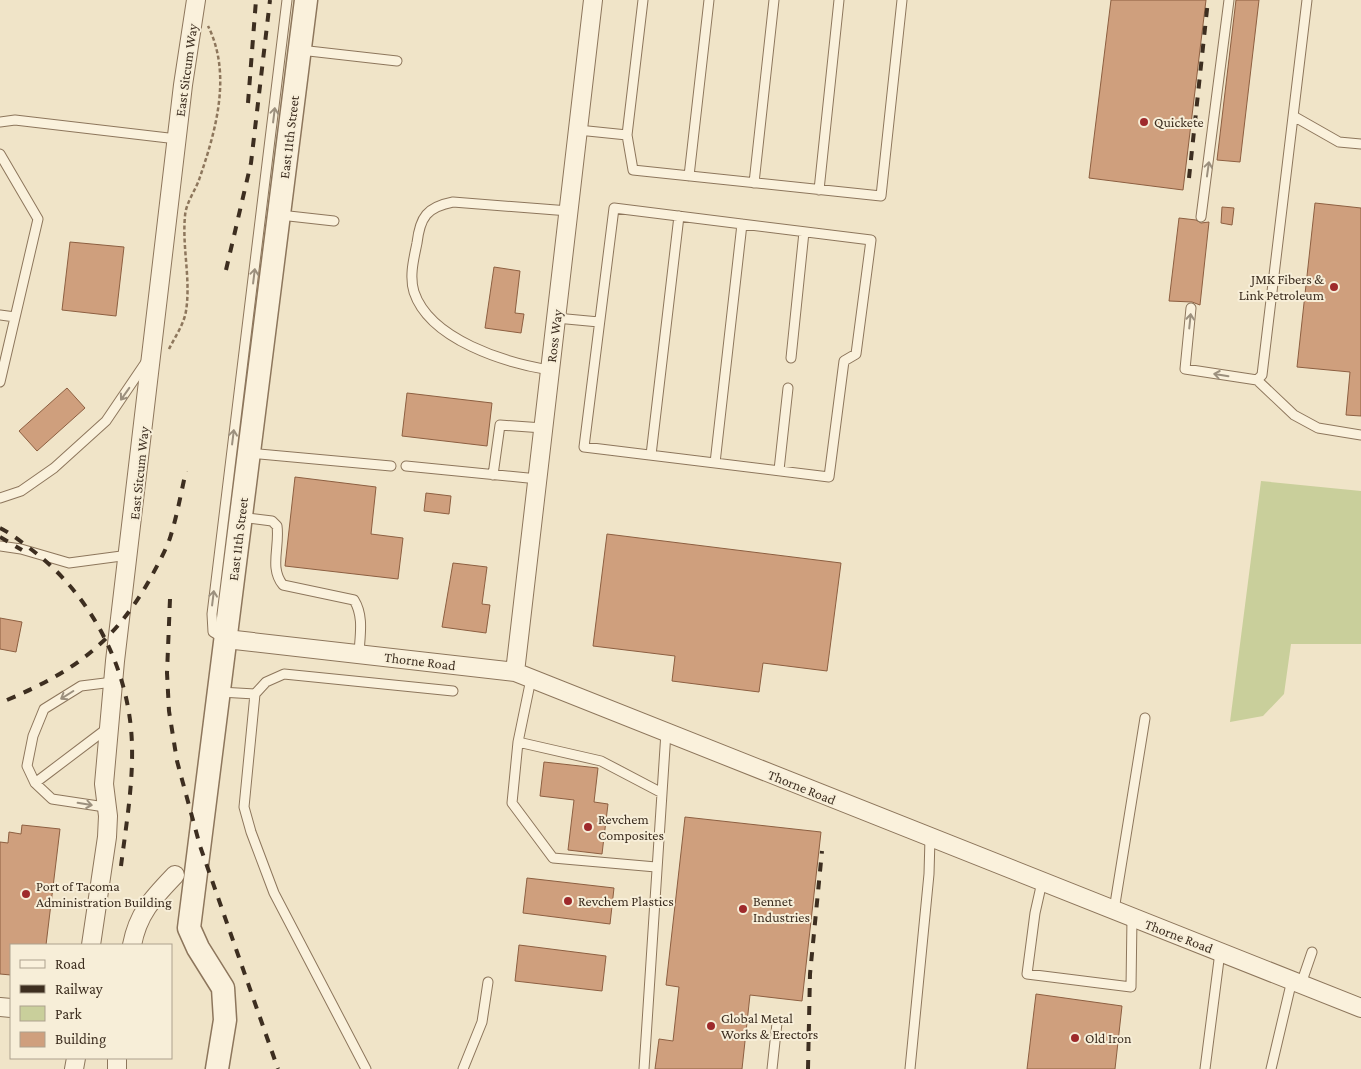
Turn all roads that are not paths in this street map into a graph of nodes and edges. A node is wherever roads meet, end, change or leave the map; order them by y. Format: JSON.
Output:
{"nodes":[{"id":1,"x":196,"y":0,"type":"edge"},
{"id":2,"x":287,"y":0,"type":"edge"},
{"id":3,"x":306,"y":0,"type":"edge"},
{"id":4,"x":594,"y":0,"type":"edge"},
{"id":5,"x":643,"y":0,"type":"edge"},
{"id":6,"x":709,"y":0,"type":"edge"},
{"id":7,"x":774,"y":0,"type":"edge"},
{"id":8,"x":839,"y":0,"type":"edge"},
{"id":9,"x":902,"y":0,"type":"edge"},
{"id":10,"x":1229,"y":0,"type":"edge"},
{"id":11,"x":1307,"y":0,"type":"edge"},
{"id":12,"x":300,"y":50,"type":"junction"},
{"id":13,"x":397,"y":61,"type":"dead end"},
{"id":14,"x":1295,"y":117,"type":"junction"},
{"id":15,"x":0,"y":122,"type":"edge"},
{"id":16,"x":578,"y":130,"type":"junction"},
{"id":17,"x":627,"y":135,"type":"junction"},
{"id":18,"x":177,"y":139,"type":"junction"},
{"id":19,"x":1361,"y":144,"type":"edge"},
{"id":20,"x":0,"y":154,"type":"edge"},
{"id":21,"x":689,"y":176,"type":"junction"},
{"id":22,"x":754,"y":183,"type":"junction"},
{"id":23,"x":818,"y":190,"type":"junction"},
{"id":24,"x":569,"y":211,"type":"junction"},
{"id":25,"x":280,"y":215,"type":"junction"},
{"id":26,"x":679,"y":216,"type":"junction"},
{"id":27,"x":1201,"y":217,"type":"dead end"},
{"id":28,"x":334,"y":221,"type":"dead end"},
{"id":29,"x":742,"y":224,"type":"junction"},
{"id":30,"x":804,"y":232,"type":"junction"},
{"id":31,"x":1192,"y":308,"type":"dead end"},
{"id":32,"x":0,"y":315,"type":"edge"},
{"id":33,"x":15,"y":317,"type":"junction"},
{"id":34,"x":556,"y":318,"type":"junction"},
{"id":35,"x":600,"y":322,"type":"junction"},
{"id":36,"x":159,"y":353,"type":"junction"},
{"id":37,"x":791,"y":358,"type":"dead end"},
{"id":38,"x":550,"y":370,"type":"junction"},
{"id":39,"x":1258,"y":380,"type":"junction"},
{"id":40,"x":0,"y":382,"type":"edge"},
{"id":41,"x":788,"y":388,"type":"dead end"},
{"id":42,"x":543,"y":428,"type":"junction"},
{"id":43,"x":1361,"y":435,"type":"edge"},
{"id":44,"x":248,"y":453,"type":"junction"},
{"id":45,"x":651,"y":455,"type":"junction"},
{"id":46,"x":716,"y":463,"type":"junction"},
{"id":47,"x":392,"y":466,"type":"dead end"},
{"id":48,"x":406,"y":466,"type":"dead end"},
{"id":49,"x":779,"y":470,"type":"junction"},
{"id":50,"x":493,"y":475,"type":"junction"},
{"id":51,"x":538,"y":480,"type":"junction"},
{"id":52,"x":0,"y":498,"type":"edge"},
{"id":53,"x":240,"y":517,"type":"junction"},
{"id":54,"x":0,"y":546,"type":"edge"},
{"id":55,"x":129,"y":554,"type":"junction"},
{"id":56,"x":226,"y":639,"type":"junction"},
{"id":57,"x":359,"y":653,"type":"junction"},
{"id":58,"x":523,"y":676,"type":"junction"},
{"id":59,"x":113,"y":682,"type":"junction"},
{"id":60,"x":452,"y":691,"type":"dead end"},
{"id":61,"x":220,"y":692,"type":"junction"},
{"id":62,"x":255,"y":694,"type":"junction"},
{"id":63,"x":1145,"y":718,"type":"dead end"},
{"id":64,"x":109,"y":726,"type":"junction"},
{"id":65,"x":666,"y":732,"type":"junction"},
{"id":66,"x":518,"y":742,"type":"junction"},
{"id":67,"x":35,"y":784,"type":"junction"},
{"id":68,"x":662,"y":794,"type":"junction"},
{"id":69,"x":105,"y":807,"type":"junction"},
{"id":70,"x":930,"y":838,"type":"junction"},
{"id":71,"x":656,"y":868,"type":"junction"},
{"id":72,"x":175,"y":875,"type":"dead end"},
{"id":73,"x":1042,"y":882,"type":"junction"},
{"id":74,"x":1114,"y":910,"type":"junction"},
{"id":75,"x":1132,"y":918,"type":"junction"},
{"id":76,"x":91,"y":944,"type":"edge"},
{"id":77,"x":132,"y":944,"type":"edge"},
{"id":78,"x":1220,"y":952,"type":"junction"},
{"id":79,"x":1312,"y":952,"type":"dead end"},
{"id":80,"x":488,"y":982,"type":"dead end"},
{"id":81,"x":1296,"y":982,"type":"junction"},
{"id":82,"x":1361,"y":1008,"type":"edge"},
{"id":83,"x":777,"y":1024,"type":"dead end"},
{"id":84,"x":217,"y":1069,"type":"edge"},
{"id":85,"x":366,"y":1069,"type":"edge"},
{"id":86,"x":463,"y":1069,"type":"edge"},
{"id":87,"x":644,"y":1069,"type":"edge"},
{"id":88,"x":772,"y":1069,"type":"edge"},
{"id":89,"x":910,"y":1069,"type":"edge"},
{"id":90,"x":1205,"y":1069,"type":"edge"},
{"id":91,"x":1272,"y":1069,"type":"edge"}],
"edges":[{"from":1,"to":18,"type":"street","name":"East Sitcum Way"},
{"from":56,"to":2,"type":"lane","one_way":true},
{"from":3,"to":12,"type":"street","name":"East 11th Street"},
{"from":4,"to":16,"type":"street","name":"Ross Way"},
{"from":5,"to":17,"type":"lane"},
{"from":6,"to":21,"type":"lane"},
{"from":7,"to":22,"type":"lane"},
{"from":8,"to":23,"type":"lane"},
{"from":9,"to":23,"type":"lane"},
{"from":27,"to":10,"type":"lane","one_way":true},
{"from":11,"to":14,"type":"lane"},
{"from":12,"to":13,"type":"lane"},
{"from":12,"to":25,"type":"street","name":"East 11th Street"},
{"from":14,"to":19,"type":"lane"},
{"from":14,"to":39,"type":"lane"},
{"from":15,"to":18,"type":"lane"},
{"from":16,"to":17,"type":"lane"},
{"from":16,"to":24,"type":"street","name":"Ross Way"},
{"from":17,"to":21,"type":"lane"},
{"from":18,"to":36,"type":"street","name":"East Sitcum Way"},
{"from":20,"to":33,"type":"lane"},
{"from":21,"to":22,"type":"lane"},
{"from":22,"to":23,"type":"lane"},
{"from":24,"to":34,"type":"street","name":"Ross Way"},
{"from":24,"to":38,"type":"lane"},
{"from":25,"to":28,"type":"lane"},
{"from":25,"to":44,"type":"street","name":"East 11th Street"},
{"from":26,"to":29,"type":"lane"},
{"from":26,"to":35,"type":"lane"},
{"from":26,"to":45,"type":"lane"},
{"from":29,"to":30,"type":"lane"},
{"from":29,"to":46,"type":"lane"},
{"from":30,"to":37,"type":"lane"},
{"from":30,"to":49,"type":"lane"},
{"from":39,"to":31,"type":"lane","one_way":true},
{"from":32,"to":33,"type":"lane"},
{"from":33,"to":40,"type":"lane"},
{"from":34,"to":35,"type":"lane"},
{"from":34,"to":38,"type":"street","name":"Ross Way"},
{"from":35,"to":45,"type":"lane"},
{"from":36,"to":52,"type":"lane","one_way":true},
{"from":36,"to":55,"type":"street","name":"East Sitcum Way"},
{"from":38,"to":42,"type":"street","name":"Ross Way"},
{"from":39,"to":43,"type":"lane"},
{"from":41,"to":49,"type":"lane"},
{"from":42,"to":50,"type":"lane"},
{"from":42,"to":51,"type":"street","name":"Ross Way"},
{"from":44,"to":47,"type":"lane"},
{"from":44,"to":53,"type":"street","name":"East 11th Street"},
{"from":45,"to":46,"type":"lane"},
{"from":46,"to":49,"type":"lane"},
{"from":48,"to":50,"type":"lane"},
{"from":50,"to":51,"type":"lane"},
{"from":51,"to":58,"type":"street","name":"Ross Way"},
{"from":53,"to":56,"type":"street","name":"East 11th Street"},
{"from":53,"to":57,"type":"lane"},
{"from":54,"to":55,"type":"lane"},
{"from":55,"to":59,"type":"street","name":"East Sitcum Way"},
{"from":56,"to":57,"type":"street","name":"Thorne Road"},
{"from":56,"to":61,"type":"street","name":"East 11th Street"},
{"from":57,"to":58,"type":"street","name":"Thorne Road"},
{"from":58,"to":65,"type":"street","name":"Thorne Road"},
{"from":58,"to":66,"type":"lane"},
{"from":59,"to":64,"type":"street","name":"East Sitcum Way"},
{"from":59,"to":67,"type":"lane","one_way":true},
{"from":60,"to":62,"type":"lane"},
{"from":61,"to":62,"type":"lane"},
{"from":61,"to":84,"type":"street","name":"East 11th Street"},
{"from":62,"to":85,"type":"lane"},
{"from":63,"to":74,"type":"lane"},
{"from":64,"to":67,"type":"lane"},
{"from":64,"to":69,"type":"street","name":"East Sitcum Way"},
{"from":65,"to":68,"type":"lane"},
{"from":65,"to":70,"type":"street","name":"Thorne Road"},
{"from":66,"to":68,"type":"lane"},
{"from":66,"to":71,"type":"lane"},
{"from":67,"to":69,"type":"lane","one_way":true},
{"from":68,"to":71,"type":"lane"},
{"from":69,"to":76,"type":"street","name":"East Sitcum Way"},
{"from":70,"to":73,"type":"street","name":"Thorne Road"},
{"from":70,"to":89,"type":"lane"},
{"from":71,"to":87,"type":"lane"},
{"from":72,"to":77,"type":"street"},
{"from":73,"to":74,"type":"street","name":"Thorne Road"},
{"from":73,"to":75,"type":"lane"},
{"from":74,"to":75,"type":"street","name":"Thorne Road"},
{"from":75,"to":78,"type":"street","name":"Thorne Road"},
{"from":78,"to":81,"type":"street","name":"Thorne Road"},
{"from":78,"to":90,"type":"lane"},
{"from":79,"to":81,"type":"lane"},
{"from":80,"to":86,"type":"lane"},
{"from":81,"to":82,"type":"street","name":"Thorne Road"},
{"from":81,"to":91,"type":"lane"},
{"from":83,"to":88,"type":"lane"}]}
